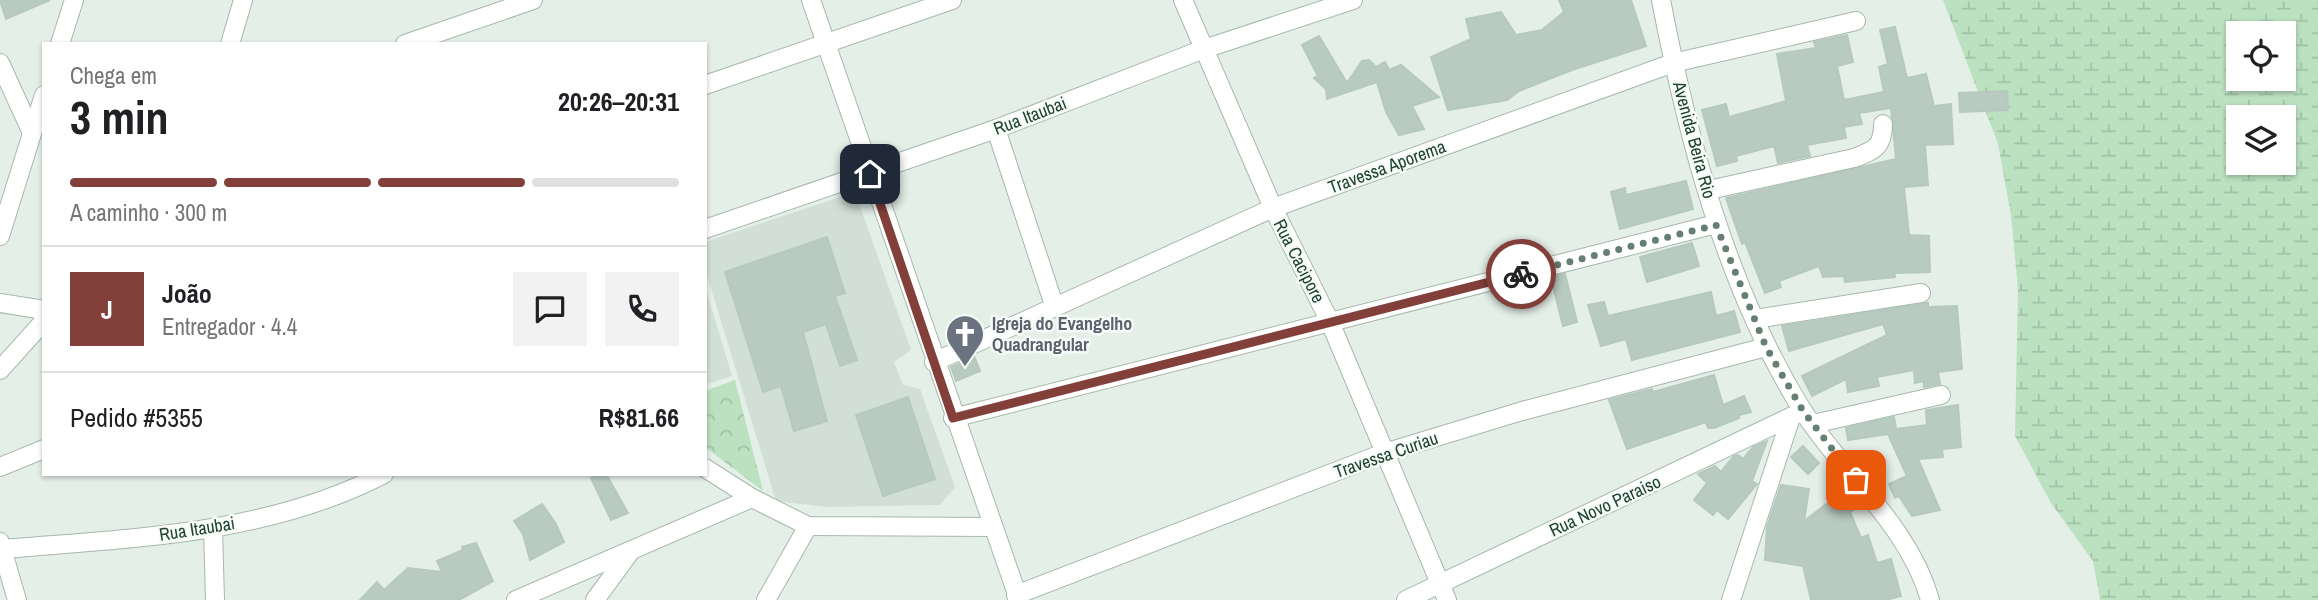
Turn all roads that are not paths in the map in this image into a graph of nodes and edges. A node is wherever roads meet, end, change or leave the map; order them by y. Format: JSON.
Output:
{"nodes":[{"id":1,"x":74,"y":0,"type":"edge"},
{"id":2,"x":243,"y":0,"type":"edge"},
{"id":3,"x":533,"y":0,"type":"edge"},
{"id":4,"x":811,"y":0,"type":"edge"},
{"id":5,"x":952,"y":0,"type":"edge"},
{"id":6,"x":1183,"y":0,"type":"edge"},
{"id":7,"x":1353,"y":0,"type":"edge"},
{"id":8,"x":1661,"y":0,"type":"edge"},
{"id":9,"x":1856,"y":21,"type":"dead end"},
{"id":10,"x":61,"y":42,"type":"edge"},
{"id":11,"x":231,"y":42,"type":"edge"},
{"id":12,"x":411,"y":42,"type":"edge"},
{"id":13,"x":827,"y":44,"type":"junction"},
{"id":14,"x":1204,"y":49,"type":"junction"},
{"id":15,"x":0,"y":63,"type":"edge"},
{"id":16,"x":1673,"y":63,"type":"junction"},
{"id":17,"x":707,"y":84,"type":"edge"},
{"id":18,"x":42,"y":101,"type":"edge"},
{"id":19,"x":1883,"y":124,"type":"dead end"},
{"id":20,"x":996,"y":129,"type":"junction"},
{"id":21,"x":32,"y":133,"type":"junction"},
{"id":22,"x":870,"y":174,"type":"junction"},
{"id":23,"x":1709,"y":190,"type":"junction"},
{"id":24,"x":1273,"y":208,"type":"junction"},
{"id":25,"x":1716,"y":225,"type":"junction"},
{"id":26,"x":707,"y":228,"type":"edge"},
{"id":27,"x":0,"y":236,"type":"edge"},
{"id":28,"x":1921,"y":293,"type":"dead end"},
{"id":29,"x":0,"y":303,"type":"edge"},
{"id":30,"x":1055,"y":307,"type":"junction"},
{"id":31,"x":42,"y":310,"type":"edge"},
{"id":32,"x":1755,"y":319,"type":"junction"},
{"id":33,"x":1330,"y":322,"type":"junction"},
{"id":34,"x":42,"y":323,"type":"edge"},
{"id":35,"x":1766,"y":347,"type":"junction"},
{"id":36,"x":934,"y":362,"type":"junction"},
{"id":37,"x":0,"y":370,"type":"edge"},
{"id":38,"x":1941,"y":395,"type":"dead end"},
{"id":39,"x":1802,"y":417,"type":"junction"},
{"id":40,"x":953,"y":418,"type":"junction"},
{"id":41,"x":42,"y":450,"type":"edge"},
{"id":42,"x":1384,"y":453,"type":"junction"},
{"id":43,"x":0,"y":467,"type":"edge"},
{"id":44,"x":707,"y":469,"type":"edge"},
{"id":45,"x":380,"y":476,"type":"edge"},
{"id":46,"x":752,"y":498,"type":"junction"},
{"id":47,"x":808,"y":526,"type":"junction"},
{"id":48,"x":993,"y":527,"type":"junction"},
{"id":49,"x":213,"y":530,"type":"junction"},
{"id":50,"x":1,"y":545,"type":"edge"},
{"id":51,"x":629,"y":552,"type":"junction"},
{"id":52,"x":1444,"y":592,"type":"edge"},
{"id":53,"x":1017,"y":597,"type":"edge"},
{"id":54,"x":17,"y":600,"type":"edge"},
{"id":55,"x":215,"y":600,"type":"edge"},
{"id":56,"x":516,"y":600,"type":"edge"},
{"id":57,"x":595,"y":600,"type":"edge"},
{"id":58,"x":766,"y":600,"type":"edge"},
{"id":59,"x":1406,"y":600,"type":"edge"},
{"id":60,"x":1731,"y":600,"type":"edge"},
{"id":61,"x":1930,"y":600,"type":"edge"}],
"edges":[{"from":1,"to":10,"type":"street"},
{"from":2,"to":11,"type":"street"},
{"from":3,"to":12,"type":"street"},
{"from":4,"to":13,"type":"street"},
{"from":5,"to":13,"type":"street"},
{"from":6,"to":14,"type":"street","name":"Rua Cacipore"},
{"from":7,"to":14,"type":"street","name":"Rua Itaubai"},
{"from":8,"to":16,"type":"street","name":"Avenida Beira Rio"},
{"from":9,"to":16,"type":"street","name":"Travessa Aporema"},
{"from":13,"to":17,"type":"street"},
{"from":13,"to":22,"type":"street"},
{"from":14,"to":20,"type":"street","name":"Rua Itaubai"},
{"from":14,"to":24,"type":"street","name":"Rua Cacipore"},
{"from":15,"to":21,"type":"street"},
{"from":16,"to":23,"type":"street","name":"Avenida Beira Rio"},
{"from":16,"to":24,"type":"street","name":"Travessa Aporema"},
{"from":18,"to":21,"type":"street"},
{"from":19,"to":23,"type":"street"},
{"from":20,"to":22,"type":"street","name":"Rua Itaubai"},
{"from":20,"to":30,"type":"street"},
{"from":21,"to":27,"type":"street"},
{"from":22,"to":26,"type":"street","name":"Rua Itaubai"},
{"from":22,"to":36,"type":"street"},
{"from":23,"to":25,"type":"street","name":"Avenida Beira Rio"},
{"from":24,"to":30,"type":"street","name":"Travessa Aporema"},
{"from":24,"to":33,"type":"street","name":"Rua Cacipore"},
{"from":25,"to":32,"type":"street","name":"Avenida Beira Rio"},
{"from":25,"to":33,"type":"street"},
{"from":28,"to":32,"type":"street"},
{"from":29,"to":31,"type":"street"},
{"from":30,"to":36,"type":"street","name":"Travessa Aporema"},
{"from":32,"to":35,"type":"street","name":"Avenida Beira Rio"},
{"from":33,"to":40,"type":"street"},
{"from":33,"to":42,"type":"street","name":"Rua Cacipore"},
{"from":34,"to":37,"type":"street"},
{"from":35,"to":39,"type":"street","name":"Avenida Beira Rio"},
{"from":35,"to":42,"type":"street","name":"Travessa Curiau"},
{"from":36,"to":40,"type":"street"},
{"from":38,"to":39,"type":"street","name":"Rua Novo Paraiso"},
{"from":39,"to":52,"type":"street","name":"Rua Novo Paraiso"},
{"from":39,"to":60,"type":"street"},
{"from":39,"to":61,"type":"street","name":"Avenida Beira Rio"},
{"from":40,"to":48,"type":"street"},
{"from":41,"to":43,"type":"street"},
{"from":42,"to":52,"type":"street","name":"Rua Cacipore"},
{"from":42,"to":53,"type":"street","name":"Travessa Curiau"},
{"from":44,"to":46,"type":"street"},
{"from":45,"to":49,"type":"street","name":"Rua Itaubai"},
{"from":46,"to":47,"type":"street"},
{"from":46,"to":51,"type":"street"},
{"from":47,"to":48,"type":"street"},
{"from":47,"to":58,"type":"street"},
{"from":48,"to":53,"type":"street"},
{"from":49,"to":50,"type":"street","name":"Rua Itaubai"},
{"from":49,"to":55,"type":"street"},
{"from":50,"to":54,"type":"street"},
{"from":51,"to":56,"type":"street"},
{"from":51,"to":57,"type":"street"},
{"from":52,"to":59,"type":"street","name":"Rua Novo Paraiso"}]}
